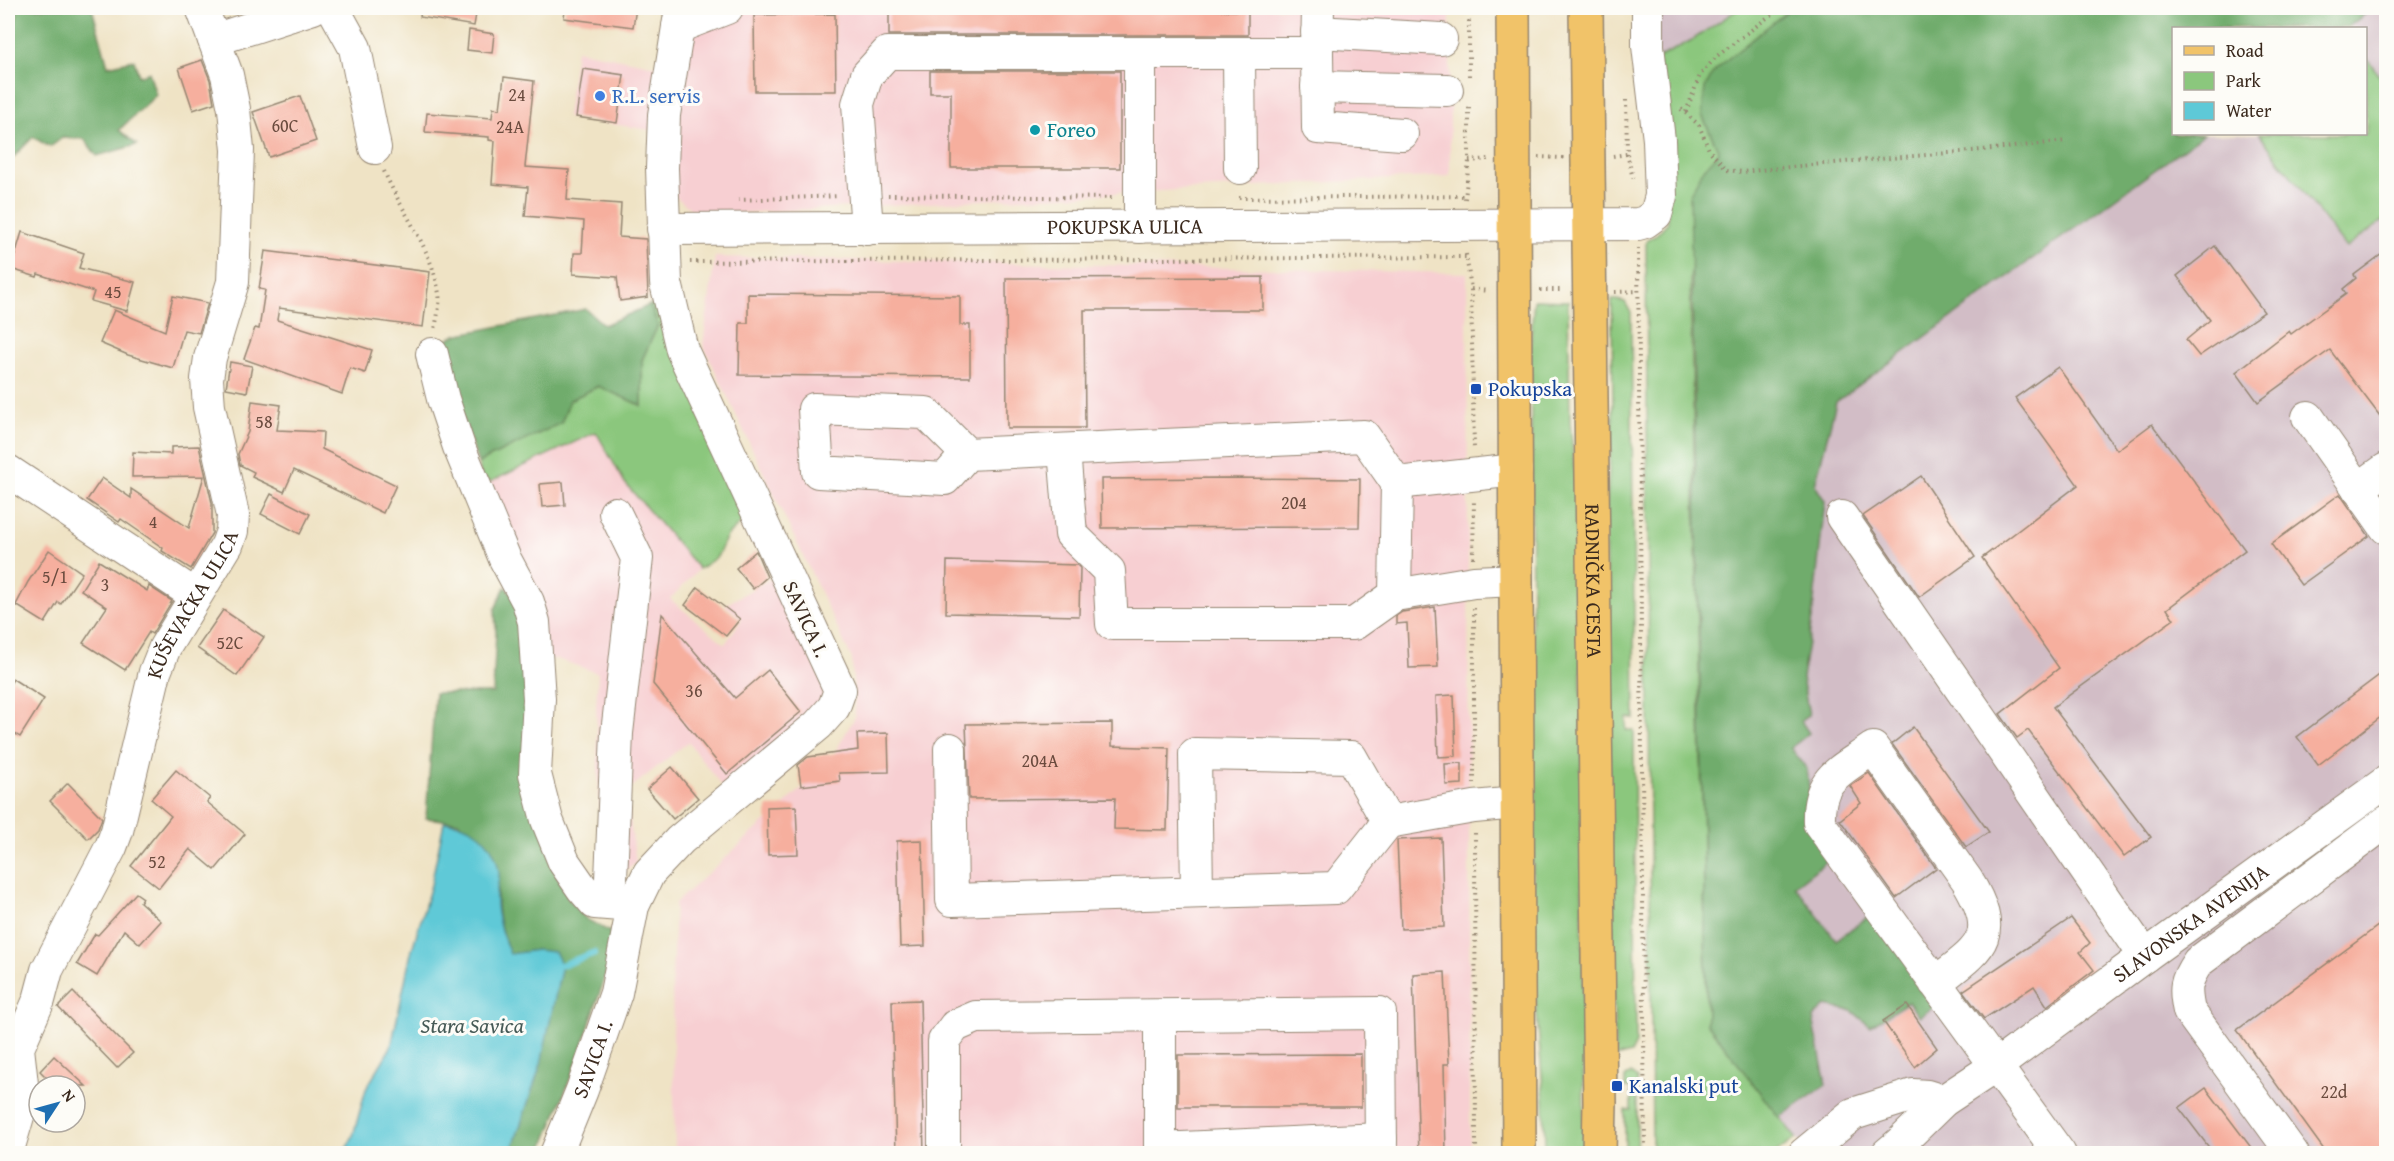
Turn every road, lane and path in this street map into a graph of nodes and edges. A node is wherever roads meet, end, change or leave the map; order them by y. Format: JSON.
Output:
{"nodes":[{"id":1,"x":202,"y":8,"type":"edge"},
{"id":2,"x":313,"y":8,"type":"edge"},
{"id":3,"x":333,"y":8,"type":"edge"},
{"id":4,"x":728,"y":8,"type":"edge"},
{"id":5,"x":1513,"y":8,"type":"edge"},
{"id":6,"x":1586,"y":8,"type":"edge"},
{"id":7,"x":1648,"y":8,"type":"edge"},
{"id":8,"x":1780,"y":8,"type":"edge"},
{"id":9,"x":679,"y":17,"type":"edge"},
{"id":10,"x":1317,"y":31,"type":"edge"},
{"id":11,"x":1441,"y":39,"type":"dead end"},
{"id":12,"x":214,"y":40,"type":"junction"},
{"id":13,"x":1140,"y":53,"type":"junction"},
{"id":14,"x":1239,"y":53,"type":"junction"},
{"id":15,"x":1317,"y":87,"type":"junction"},
{"id":16,"x":1447,"y":90,"type":"dead end"},
{"id":17,"x":1673,"y":104,"type":"dead end"},
{"id":18,"x":1686,"y":112,"type":"junction"},
{"id":19,"x":1402,"y":134,"type":"dead end"},
{"id":20,"x":2066,"y":141,"type":"dead end"},
{"id":21,"x":375,"y":148,"type":"joint"},
{"id":22,"x":1537,"y":157,"type":"dead end"},
{"id":23,"x":1566,"y":158,"type":"dead end"},
{"id":24,"x":1495,"y":159,"type":"dead end"},
{"id":25,"x":1469,"y":161,"type":"dead end"},
{"id":26,"x":1240,"y":168,"type":"dead end"},
{"id":27,"x":1514,"y":225,"type":"junction"},
{"id":28,"x":1588,"y":225,"type":"junction"},
{"id":29,"x":1140,"y":227,"type":"junction"},
{"id":30,"x":663,"y":229,"type":"junction"},
{"id":31,"x":867,"y":229,"type":"junction"},
{"id":32,"x":1638,"y":244,"type":"dead end"},
{"id":33,"x":1465,"y":250,"type":"dead end"},
{"id":34,"x":1466,"y":256,"type":"junction"},
{"id":35,"x":688,"y":262,"type":"dead end"},
{"id":36,"x":1471,"y":289,"type":"junction"},
{"id":37,"x":1533,"y":290,"type":"dead end"},
{"id":38,"x":1570,"y":291,"type":"dead end"},
{"id":39,"x":1638,"y":291,"type":"junction"},
{"id":40,"x":1495,"y":292,"type":"dead end"},
{"id":41,"x":1612,"y":292,"type":"dead end"},
{"id":42,"x":432,"y":354,"type":"joint"},
{"id":43,"x":2308,"y":417,"type":"dead end"},
{"id":44,"x":1064,"y":450,"type":"junction"},
{"id":45,"x":966,"y":454,"type":"dead end"},
{"id":46,"x":2386,"y":469,"type":"edge"},
{"id":47,"x":1516,"y":470,"type":"junction"},
{"id":48,"x":8,"y":471,"type":"edge"},
{"id":49,"x":1474,"y":473,"type":"junction"},
{"id":50,"x":1396,"y":483,"type":"junction"},
{"id":51,"x":2358,"y":489,"type":"junction"},
{"id":52,"x":615,"y":513,"type":"dead end"},
{"id":53,"x":1842,"y":517,"type":"dead end"},
{"id":54,"x":2386,"y":528,"type":"edge"},
{"id":55,"x":1516,"y":580,"type":"junction"},
{"id":56,"x":1474,"y":582,"type":"junction"},
{"id":57,"x":195,"y":595,"type":"junction"},
{"id":58,"x":1395,"y":595,"type":"junction"},
{"id":59,"x":950,"y":749,"type":"dead end"},
{"id":60,"x":2386,"y":782,"type":"edge"},
{"id":61,"x":1516,"y":803,"type":"junction"},
{"id":62,"x":1474,"y":807,"type":"junction"},
{"id":63,"x":1388,"y":822,"type":"junction"},
{"id":64,"x":2386,"y":822,"type":"edge"},
{"id":65,"x":1197,"y":892,"type":"junction"},
{"id":66,"x":621,"y":905,"type":"junction"},
{"id":67,"x":2145,"y":956,"type":"junction"},
{"id":68,"x":1935,"y":983,"type":"junction"},
{"id":69,"x":1161,"y":1016,"type":"junction"},
{"id":70,"x":1996,"y":1066,"type":"junction"},
{"id":71,"x":1943,"y":1101,"type":"junction"},
{"id":72,"x":1381,"y":1146,"type":"edge"},
{"id":73,"x":8,"y":1150,"type":"edge"},
{"id":74,"x":556,"y":1154,"type":"edge"},
{"id":75,"x":944,"y":1154,"type":"edge"},
{"id":76,"x":1476,"y":1154,"type":"edge"},
{"id":77,"x":1519,"y":1154,"type":"edge"},
{"id":78,"x":1599,"y":1154,"type":"edge"},
{"id":79,"x":1645,"y":1154,"type":"edge"},
{"id":80,"x":1803,"y":1154,"type":"edge"},
{"id":81,"x":1887,"y":1154,"type":"edge"},
{"id":82,"x":2060,"y":1154,"type":"edge"},
{"id":83,"x":2293,"y":1154,"type":"edge"}],
"edges":[{"from":1,"to":12,"type":"street","name":"KUŠEVAČKA ULICA"},
{"from":2,"to":12,"type":"street"},
{"from":3,"to":21,"type":"street"},
{"from":4,"to":9,"type":"street"},
{"from":5,"to":27,"type":"main road"},
{"from":6,"to":28,"type":"main road","name":"RADNIČKA CESTA"},
{"from":7,"to":28,"type":"street","name":"POKUPSKA ULICA"},
{"from":8,"to":18,"type":"path"},
{"from":9,"to":30,"type":"street","name":"SAVICA I."},
{"from":10,"to":11,"type":"street"},
{"from":10,"to":14,"type":"street"},
{"from":10,"to":15,"type":"street"},
{"from":12,"to":57,"type":"street","name":"KUŠEVAČKA ULICA"},
{"from":13,"to":14,"type":"street"},
{"from":13,"to":29,"type":"street"},
{"from":13,"to":31,"type":"street"},
{"from":14,"to":26,"type":"street"},
{"from":15,"to":16,"type":"street"},
{"from":15,"to":19,"type":"street"},
{"from":17,"to":18,"type":"path"},
{"from":18,"to":20,"type":"path"},
{"from":21,"to":42,"type":"path"},
{"from":22,"to":23,"type":"path"},
{"from":24,"to":25,"type":"path"},
{"from":27,"to":28,"type":"street","name":"POKUPSKA ULICA"},
{"from":27,"to":29,"type":"street","name":"POKUPSKA ULICA"},
{"from":27,"to":47,"type":"main road"},
{"from":28,"to":78,"type":"main road","name":"RADNIČKA CESTA"},
{"from":29,"to":31,"type":"street","name":"POKUPSKA ULICA"},
{"from":30,"to":31,"type":"street","name":"POKUPSKA ULICA"},
{"from":30,"to":66,"type":"street","name":"SAVICA I."},
{"from":32,"to":39,"type":"path"},
{"from":33,"to":34,"type":"path"},
{"from":34,"to":35,"type":"path"},
{"from":34,"to":36,"type":"path"},
{"from":36,"to":40,"type":"path"},
{"from":36,"to":49,"type":"path"},
{"from":37,"to":38,"type":"path"},
{"from":39,"to":41,"type":"path"},
{"from":39,"to":79,"type":"path"},
{"from":42,"to":66,"type":"street"},
{"from":43,"to":51,"type":"street"},
{"from":44,"to":45,"type":"street"},
{"from":44,"to":50,"type":"street"},
{"from":44,"to":58,"type":"street"},
{"from":46,"to":51,"type":"street"},
{"from":47,"to":49,"type":"street"},
{"from":47,"to":55,"type":"main road"},
{"from":48,"to":57,"type":"street"},
{"from":49,"to":50,"type":"street"},
{"from":49,"to":56,"type":"path"},
{"from":50,"to":58,"type":"street"},
{"from":51,"to":54,"type":"street"},
{"from":52,"to":66,"type":"street"},
{"from":53,"to":67,"type":"street"},
{"from":55,"to":56,"type":"street"},
{"from":55,"to":61,"type":"main road"},
{"from":56,"to":58,"type":"street"},
{"from":56,"to":62,"type":"path"},
{"from":57,"to":73,"type":"street","name":"KUŠEVAČKA ULICA"},
{"from":59,"to":65,"type":"street"},
{"from":60,"to":67,"type":"street","name":"SLAVONSKA AVENIJA"},
{"from":61,"to":62,"type":"street"},
{"from":61,"to":77,"type":"main road"},
{"from":62,"to":63,"type":"street"},
{"from":62,"to":76,"type":"path"},
{"from":63,"to":65,"type":"street"},
{"from":63,"to":65,"type":"street"},
{"from":64,"to":83,"type":"street"},
{"from":66,"to":74,"type":"street","name":"SAVICA I."},
{"from":67,"to":70,"type":"street","name":"SLAVONSKA AVENIJA"},
{"from":68,"to":68,"type":"street"},
{"from":68,"to":70,"type":"street"},
{"from":69,"to":72,"type":"street"},
{"from":69,"to":72,"type":"street"},
{"from":69,"to":75,"type":"street"},
{"from":70,"to":71,"type":"street","name":"SLAVONSKA AVENIJA"},
{"from":70,"to":82,"type":"street"},
{"from":71,"to":80,"type":"street"},
{"from":71,"to":81,"type":"street","name":"SLAVONSKA AVENIJA"}]}
